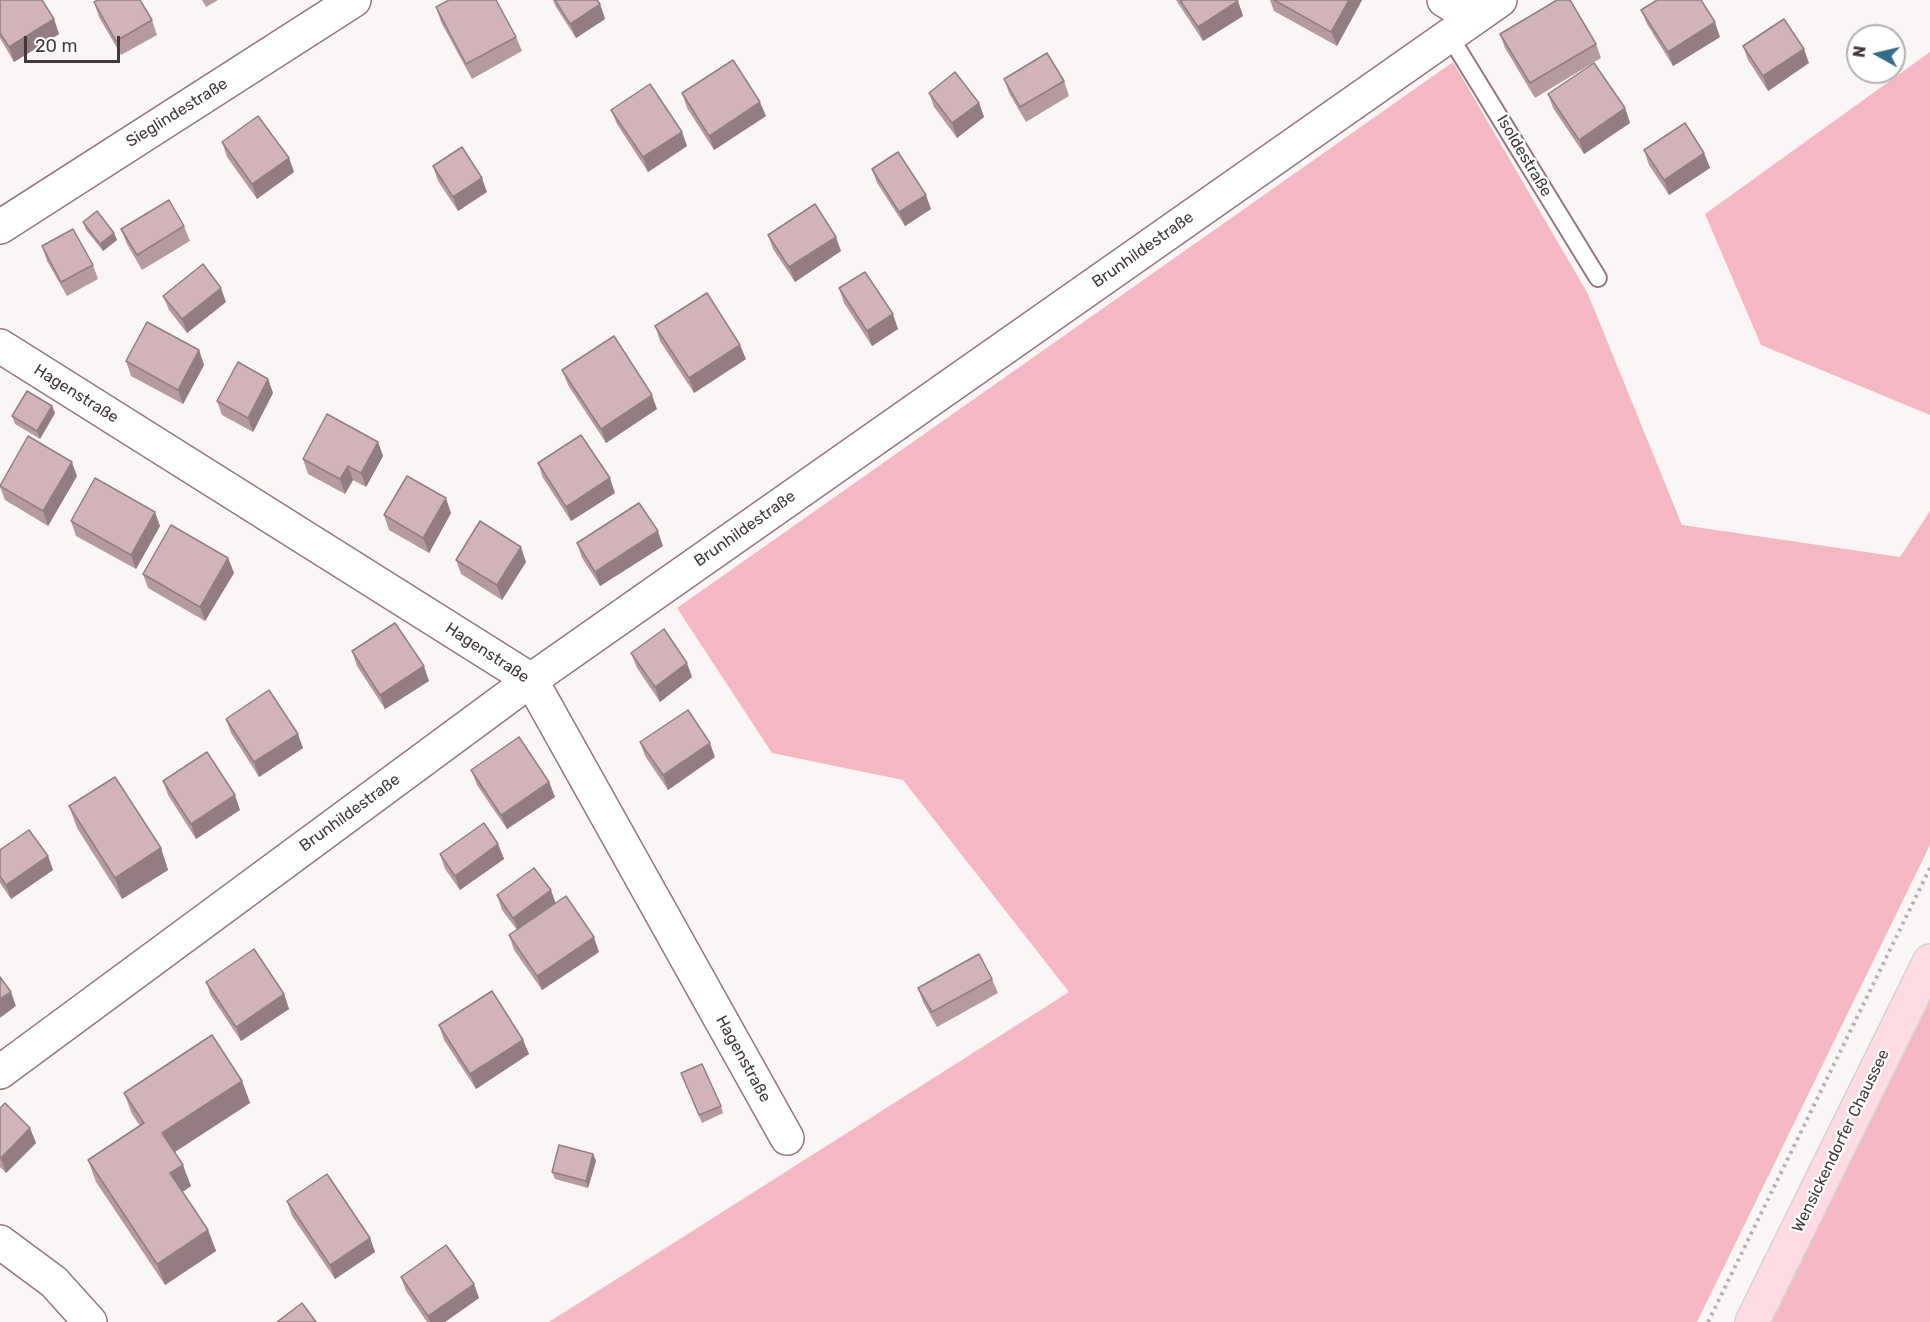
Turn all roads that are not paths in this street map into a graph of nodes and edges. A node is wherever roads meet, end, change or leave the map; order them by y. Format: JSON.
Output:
{"nodes":[{"id":1,"x":354,"y":0,"type":"edge"},
{"id":2,"x":1444,"y":0,"type":"edge"},
{"id":3,"x":1474,"y":18,"type":"edge"},
{"id":4,"x":0,"y":227,"type":"edge"},
{"id":5,"x":1598,"y":278,"type":"dead end"},
{"id":6,"x":0,"y":346,"type":"edge"},
{"id":7,"x":531,"y":680,"type":"junction"},
{"id":8,"x":1930,"y":961,"type":"edge"},
{"id":9,"x":0,"y":1072,"type":"edge"},
{"id":10,"x":787,"y":1138,"type":"dead end"},
{"id":11,"x":0,"y":1242,"type":"edge"},
{"id":12,"x":90,"y":1322,"type":"edge"},
{"id":13,"x":1752,"y":1322,"type":"edge"}],
"edges":[{"from":1,"to":4,"type":"street","name":"Sieglindestraße"},
{"from":2,"to":3,"type":"street","name":"Isoldestraße"},
{"from":3,"to":5,"type":"lane","name":"Isoldestraße"},
{"from":3,"to":7,"type":"street","name":"Brunhildestraße"},
{"from":6,"to":7,"type":"street","name":"Hagenstraße"},
{"from":7,"to":9,"type":"street","name":"Brunhildestraße"},
{"from":7,"to":10,"type":"street","name":"Hagenstraße"},
{"from":8,"to":13,"type":"main road","name":"Wensickendorfer Chaussee"},
{"from":11,"to":12,"type":"street"}]}
